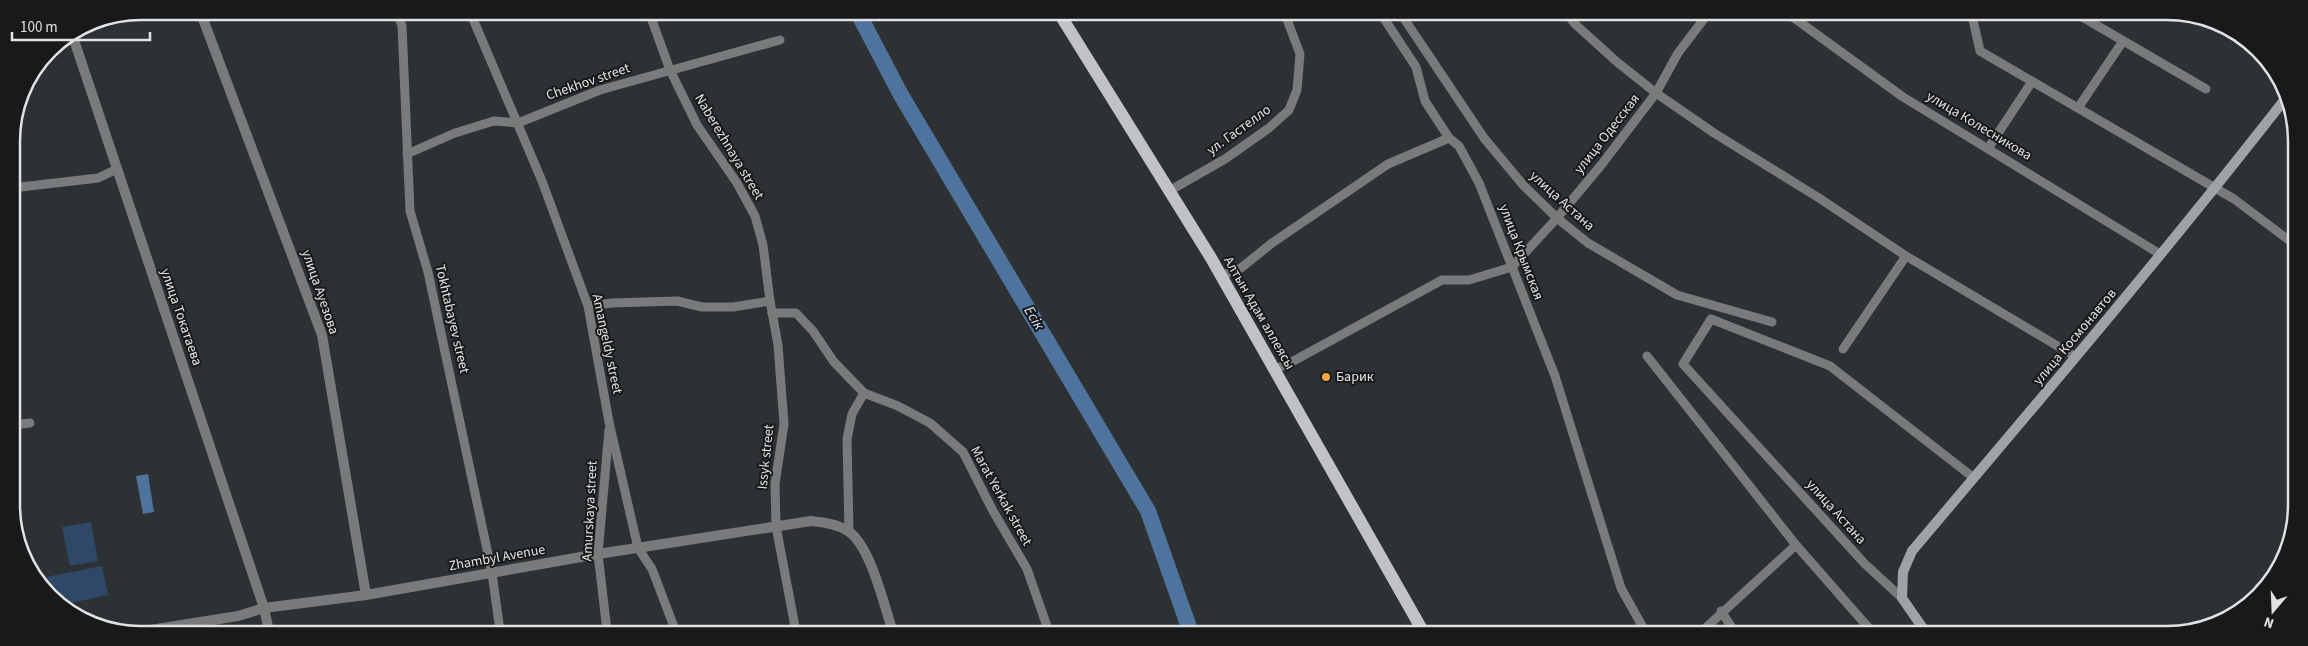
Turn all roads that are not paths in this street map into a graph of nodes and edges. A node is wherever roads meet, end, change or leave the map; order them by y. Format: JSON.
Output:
{"nodes":[{"id":1,"x":203,"y":20,"type":"edge"},
{"id":2,"x":400,"y":20,"type":"edge"},
{"id":3,"x":473,"y":20,"type":"edge"},
{"id":4,"x":652,"y":20,"type":"edge"},
{"id":5,"x":1063,"y":20,"type":"edge"},
{"id":6,"x":1287,"y":20,"type":"edge"},
{"id":7,"x":1384,"y":20,"type":"edge"},
{"id":8,"x":1405,"y":20,"type":"edge"},
{"id":9,"x":1572,"y":20,"type":"edge"},
{"id":10,"x":1703,"y":20,"type":"edge"},
{"id":11,"x":1797,"y":20,"type":"edge"},
{"id":12,"x":1973,"y":20,"type":"edge"},
{"id":13,"x":2087,"y":20,"type":"edge"},
{"id":14,"x":74,"y":40,"type":"edge"},
{"id":15,"x":780,"y":40,"type":"dead end"},
{"id":16,"x":2123,"y":41,"type":"junction"},
{"id":17,"x":670,"y":70,"type":"junction"},
{"id":18,"x":2031,"y":83,"type":"junction"},
{"id":19,"x":2206,"y":89,"type":"dead end"},
{"id":20,"x":1656,"y":93,"type":"junction"},
{"id":21,"x":2282,"y":103,"type":"edge"},
{"id":22,"x":2078,"y":108,"type":"junction"},
{"id":23,"x":518,"y":123,"type":"junction"},
{"id":24,"x":1449,"y":138,"type":"junction"},
{"id":25,"x":1988,"y":147,"type":"junction"},
{"id":26,"x":407,"y":154,"type":"junction"},
{"id":27,"x":117,"y":169,"type":"junction"},
{"id":28,"x":20,"y":187,"type":"edge"},
{"id":29,"x":2215,"y":189,"type":"junction"},
{"id":30,"x":1169,"y":191,"type":"junction"},
{"id":31,"x":1557,"y":218,"type":"junction"},
{"id":32,"x":2288,"y":240,"type":"edge"},
{"id":33,"x":2160,"y":254,"type":"junction"},
{"id":34,"x":1906,"y":256,"type":"junction"},
{"id":35,"x":1512,"y":267,"type":"junction"},
{"id":36,"x":1221,"y":276,"type":"junction"},
{"id":37,"x":770,"y":301,"type":"junction"},
{"id":38,"x":588,"y":306,"type":"junction"},
{"id":39,"x":772,"y":313,"type":"junction"},
{"id":40,"x":1772,"y":322,"type":"dead end"},
{"id":41,"x":1843,"y":349,"type":"dead end"},
{"id":42,"x":1647,"y":356,"type":"dead end"},
{"id":43,"x":2076,"y":357,"type":"junction"},
{"id":44,"x":1274,"y":369,"type":"junction"},
{"id":45,"x":864,"y":393,"type":"junction"},
{"id":46,"x":609,"y":422,"type":"junction"},
{"id":47,"x":30,"y":423,"type":"dead end"},
{"id":48,"x":20,"y":424,"type":"edge"},
{"id":49,"x":1974,"y":478,"type":"junction"},
{"id":50,"x":776,"y":526,"type":"junction"},
{"id":51,"x":849,"y":531,"type":"junction"},
{"id":52,"x":1796,"y":545,"type":"junction"},
{"id":53,"x":638,"y":548,"type":"junction"},
{"id":54,"x":598,"y":554,"type":"junction"},
{"id":55,"x":492,"y":573,"type":"junction"},
{"id":56,"x":366,"y":595,"type":"junction"},
{"id":57,"x":1902,"y":598,"type":"junction"},
{"id":58,"x":264,"y":608,"type":"junction"},
{"id":59,"x":1721,"y":611,"type":"junction"},
{"id":60,"x":175,"y":626,"type":"edge"},
{"id":61,"x":268,"y":626,"type":"edge"},
{"id":62,"x":499,"y":626,"type":"edge"},
{"id":63,"x":606,"y":626,"type":"edge"},
{"id":64,"x":674,"y":626,"type":"edge"},
{"id":65,"x":795,"y":626,"type":"edge"},
{"id":66,"x":891,"y":626,"type":"edge"},
{"id":67,"x":1047,"y":626,"type":"edge"},
{"id":68,"x":1420,"y":626,"type":"edge"},
{"id":69,"x":1642,"y":626,"type":"edge"},
{"id":70,"x":1707,"y":626,"type":"edge"},
{"id":71,"x":1731,"y":626,"type":"edge"},
{"id":72,"x":1867,"y":626,"type":"edge"},
{"id":73,"x":1921,"y":626,"type":"edge"}],
"edges":[{"from":1,"to":56,"type":"street","name":"улица Ауезова"},
{"from":2,"to":26,"type":"street","name":"Tokhtabayev street"},
{"from":3,"to":23,"type":"street","name":"Amangeldy street"},
{"from":4,"to":17,"type":"street","name":"Naberezhnaya street"},
{"from":5,"to":30,"type":"main road","name":"Алтын Адам аллеясы"},
{"from":6,"to":30,"type":"street","name":"ул. Гастелло"},
{"from":7,"to":24,"type":"street","name":"улица Крымская"},
{"from":8,"to":31,"type":"street","name":"улица Астана"},
{"from":9,"to":20,"type":"street"},
{"from":10,"to":20,"type":"street","name":"улица Одесская"},
{"from":11,"to":25,"type":"street","name":"улица Колесникова"},
{"from":12,"to":18,"type":"street"},
{"from":13,"to":16,"type":"street"},
{"from":14,"to":27,"type":"street","name":"улица Токатаева"},
{"from":15,"to":17,"type":"street","name":"Chekhov street"},
{"from":16,"to":19,"type":"street"},
{"from":16,"to":22,"type":"street"},
{"from":17,"to":23,"type":"street","name":"Chekhov street"},
{"from":17,"to":37,"type":"street","name":"Naberezhnaya street"},
{"from":18,"to":22,"type":"street"},
{"from":18,"to":25,"type":"street"},
{"from":20,"to":31,"type":"street","name":"улица Одесская"},
{"from":20,"to":34,"type":"street"},
{"from":21,"to":29,"type":"main road","name":"улица Космонавтов"},
{"from":22,"to":29,"type":"street"},
{"from":23,"to":26,"type":"street","name":"Chekhov street"},
{"from":23,"to":38,"type":"street","name":"Amangeldy street"},
{"from":24,"to":35,"type":"street","name":"улица Крымская"},
{"from":24,"to":36,"type":"street"},
{"from":25,"to":33,"type":"street","name":"улица Колесникова"},
{"from":26,"to":55,"type":"street","name":"Tokhtabayev street"},
{"from":27,"to":28,"type":"street"},
{"from":27,"to":58,"type":"street","name":"улица Токатаева"},
{"from":29,"to":32,"type":"street"},
{"from":29,"to":33,"type":"main road","name":"улица Космонавтов"},
{"from":30,"to":36,"type":"main road","name":"Алтын Адам аллеясы"},
{"from":31,"to":35,"type":"street","name":"улица Одесская"},
{"from":31,"to":40,"type":"street","name":"улица Астана"},
{"from":33,"to":43,"type":"main road","name":"улица Космонавтов"},
{"from":34,"to":41,"type":"street"},
{"from":34,"to":43,"type":"street"},
{"from":35,"to":44,"type":"street"},
{"from":35,"to":69,"type":"street","name":"улица Крымская"},
{"from":36,"to":44,"type":"main road","name":"Алтын Адам аллеясы"},
{"from":37,"to":38,"type":"street"},
{"from":37,"to":39,"type":"street","name":"Naberezhnaya street"},
{"from":38,"to":46,"type":"street","name":"Amangeldy street"},
{"from":39,"to":45,"type":"street"},
{"from":39,"to":50,"type":"street","name":"Issyk street"},
{"from":42,"to":52,"type":"street"},
{"from":43,"to":49,"type":"main road","name":"улица Космонавтов"},
{"from":44,"to":68,"type":"main road","name":"Алтын Адам аллеясы"},
{"from":45,"to":51,"type":"street"},
{"from":45,"to":67,"type":"street","name":"Marat Yerkak street"},
{"from":46,"to":53,"type":"street","name":"Amangeldy street"},
{"from":46,"to":54,"type":"street","name":"Amurskaya street"},
{"from":47,"to":48,"type":"street"},
{"from":49,"to":57,"type":"main road","name":"улица Космонавтов"},
{"from":49,"to":57,"type":"street","name":"улица Астана"},
{"from":50,"to":51,"type":"street","name":"Zhambyl Avenue"},
{"from":50,"to":53,"type":"street","name":"Zhambyl Avenue"},
{"from":50,"to":65,"type":"street","name":"Issyk street"},
{"from":51,"to":66,"type":"street"},
{"from":52,"to":59,"type":"street"},
{"from":52,"to":72,"type":"street"},
{"from":53,"to":54,"type":"street","name":"Zhambyl Avenue"},
{"from":53,"to":64,"type":"street","name":"Amangeldy street"},
{"from":54,"to":55,"type":"street","name":"Zhambyl Avenue"},
{"from":54,"to":63,"type":"street","name":"Amurskaya street"},
{"from":55,"to":56,"type":"street","name":"Zhambyl Avenue"},
{"from":55,"to":62,"type":"street","name":"Tokhtabayev street"},
{"from":56,"to":58,"type":"street","name":"Zhambyl Avenue"},
{"from":57,"to":73,"type":"main road","name":"улица Астана"},
{"from":58,"to":60,"type":"street","name":"Zhambyl Avenue"},
{"from":58,"to":61,"type":"street","name":"улица Токатаева"},
{"from":59,"to":70,"type":"street"},
{"from":59,"to":71,"type":"street"}]}
